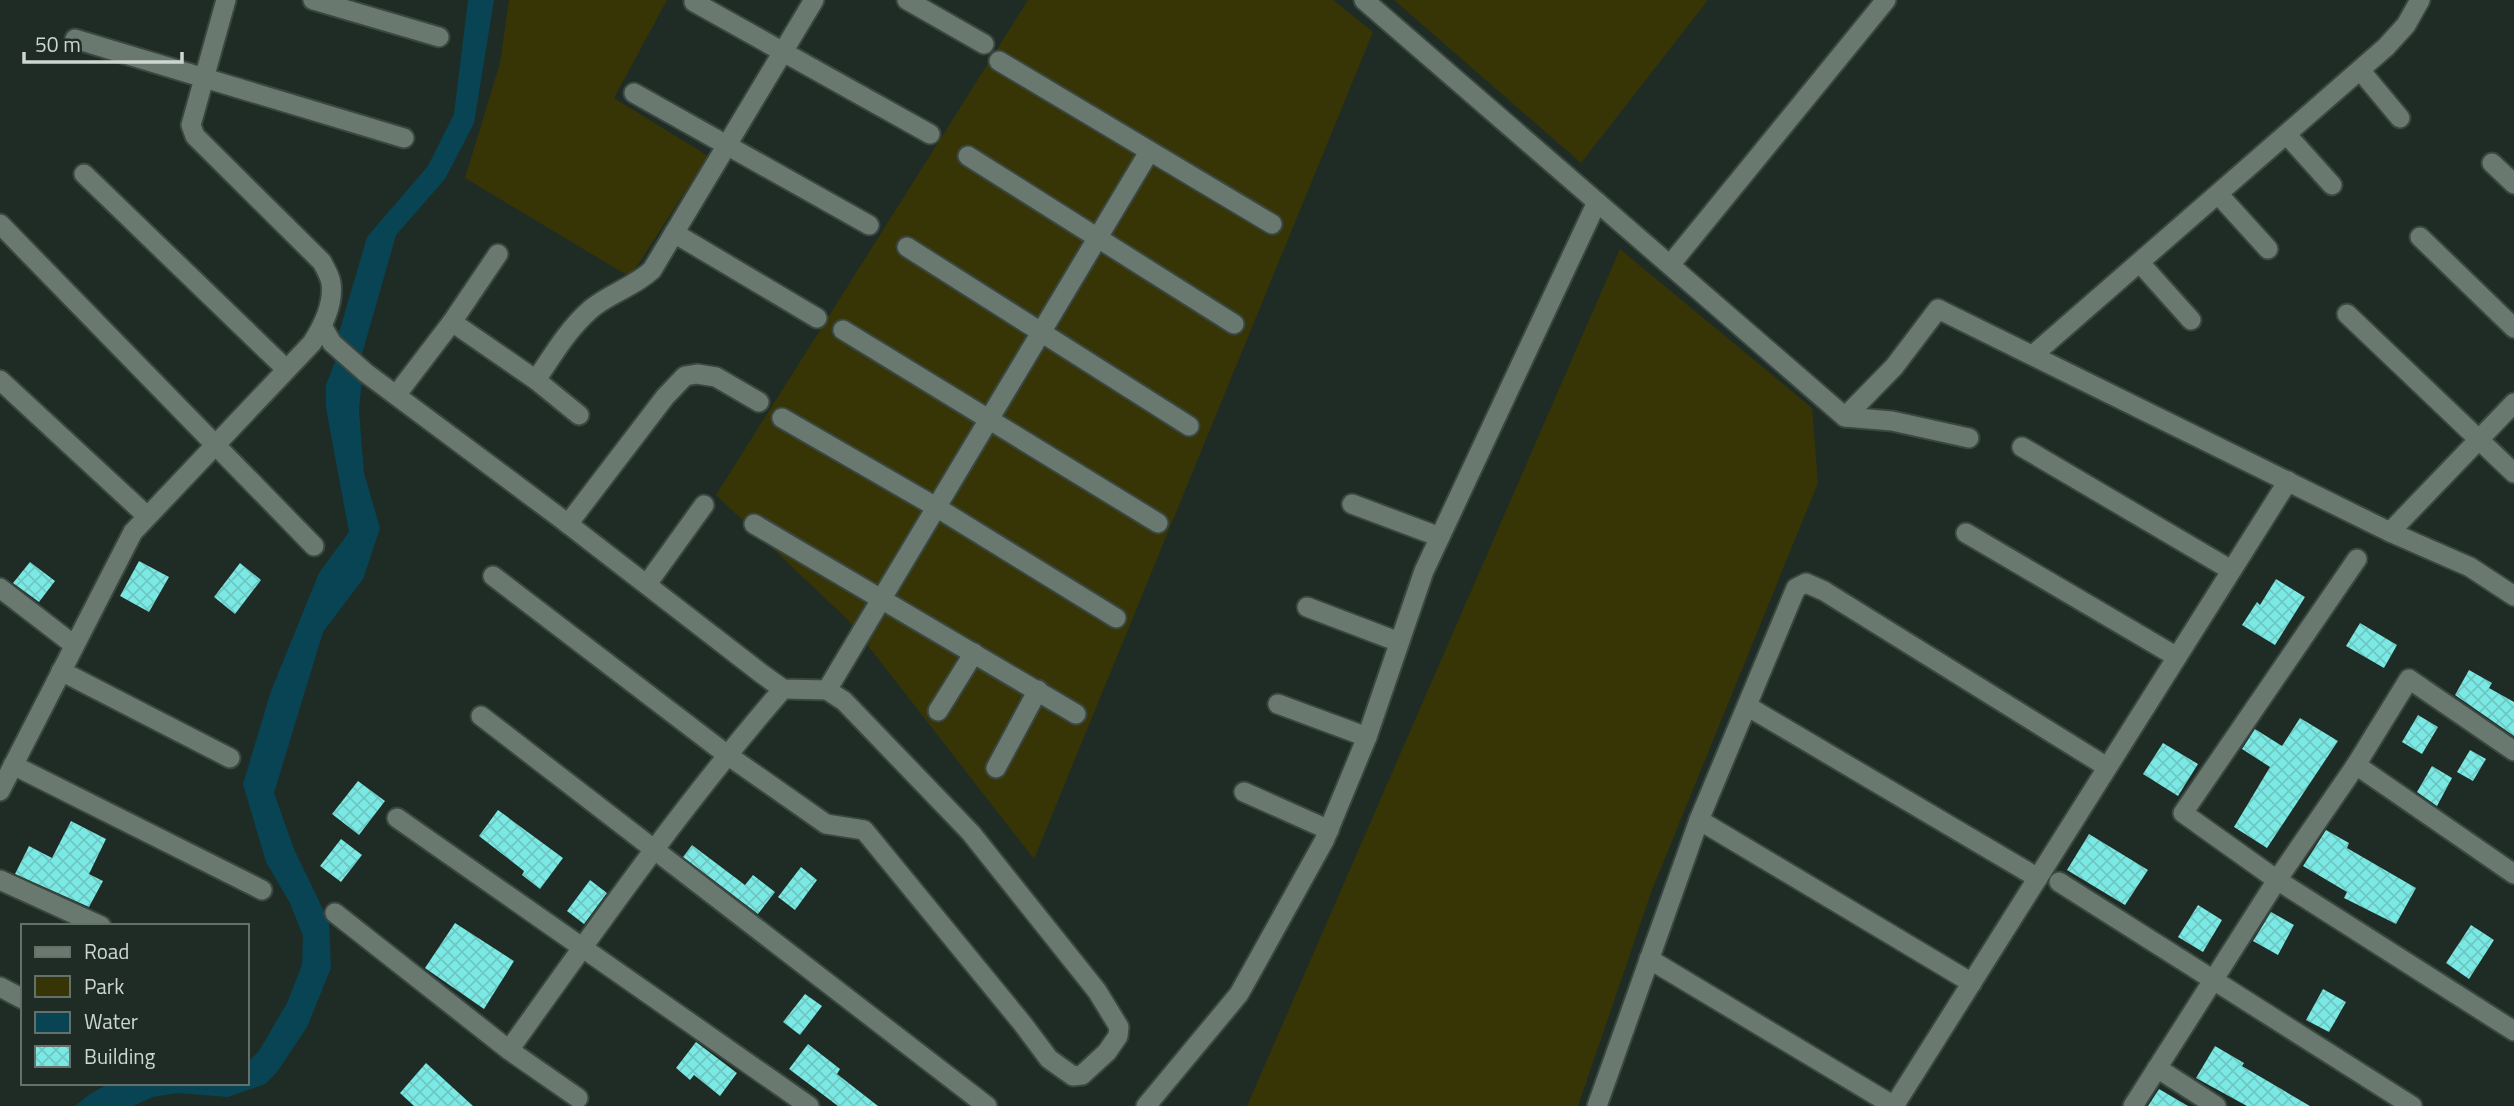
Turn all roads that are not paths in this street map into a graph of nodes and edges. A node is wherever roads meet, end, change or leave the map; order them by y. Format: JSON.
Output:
{"nodes":[{"id":1,"x":226,"y":0,"type":"edge"},
{"id":2,"x":313,"y":0,"type":"edge"},
{"id":3,"x":814,"y":0,"type":"edge"},
{"id":4,"x":907,"y":0,"type":"edge"},
{"id":5,"x":1364,"y":0,"type":"edge"},
{"id":6,"x":1886,"y":0,"type":"edge"},
{"id":7,"x":2420,"y":0,"type":"edge"},
{"id":8,"x":694,"y":2,"type":"dead end"},
{"id":9,"x":439,"y":37,"type":"dead end"},
{"id":10,"x":75,"y":39,"type":"dead end"},
{"id":11,"x":984,"y":44,"type":"dead end"},
{"id":12,"x":783,"y":51,"type":"junction"},
{"id":13,"x":999,"y":61,"type":"dead end"},
{"id":14,"x":2360,"y":70,"type":"junction"},
{"id":15,"x":204,"y":78,"type":"junction"},
{"id":16,"x":634,"y":93,"type":"dead end"},
{"id":17,"x":2400,"y":118,"type":"dead end"},
{"id":18,"x":930,"y":134,"type":"dead end"},
{"id":19,"x":2287,"y":135,"type":"junction"},
{"id":20,"x":404,"y":138,"type":"dead end"},
{"id":21,"x":727,"y":145,"type":"junction"},
{"id":22,"x":1149,"y":152,"type":"junction"},
{"id":23,"x":968,"y":156,"type":"dead end"},
{"id":24,"x":2492,"y":163,"type":"dead end"},
{"id":25,"x":84,"y":174,"type":"dead end"},
{"id":26,"x":2514,"y":184,"type":"edge"},
{"id":27,"x":2332,"y":186,"type":"dead end"},
{"id":28,"x":2219,"y":195,"type":"junction"},
{"id":29,"x":1597,"y":202,"type":"junction"},
{"id":30,"x":0,"y":224,"type":"edge"},
{"id":31,"x":1272,"y":224,"type":"dead end"},
{"id":32,"x":870,"y":225,"type":"dead end"},
{"id":33,"x":674,"y":233,"type":"junction"},
{"id":34,"x":2420,"y":237,"type":"dead end"},
{"id":35,"x":1098,"y":238,"type":"junction"},
{"id":36,"x":907,"y":247,"type":"dead end"},
{"id":37,"x":2267,"y":249,"type":"dead end"},
{"id":38,"x":498,"y":254,"type":"dead end"},
{"id":39,"x":2140,"y":263,"type":"junction"},
{"id":40,"x":1670,"y":265,"type":"junction"},
{"id":41,"x":2347,"y":314,"type":"dead end"},
{"id":42,"x":817,"y":318,"type":"dead end"},
{"id":43,"x":2192,"y":320,"type":"dead end"},
{"id":44,"x":452,"y":322,"type":"junction"},
{"id":45,"x":1234,"y":324,"type":"dead end"},
{"id":46,"x":2514,"y":328,"type":"edge"},
{"id":47,"x":843,"y":330,"type":"dead end"},
{"id":48,"x":1040,"y":330,"type":"junction"},
{"id":49,"x":327,"y":335,"type":"junction"},
{"id":50,"x":2033,"y":355,"type":"junction"},
{"id":51,"x":286,"y":369,"type":"junction"},
{"id":52,"x":0,"y":380,"type":"edge"},
{"id":53,"x":536,"y":380,"type":"junction"},
{"id":54,"x":397,"y":394,"type":"junction"},
{"id":55,"x":759,"y":402,"type":"dead end"},
{"id":56,"x":2514,"y":403,"type":"edge"},
{"id":57,"x":579,"y":415,"type":"dead end"},
{"id":58,"x":1845,"y":417,"type":"junction"},
{"id":59,"x":782,"y":418,"type":"dead end"},
{"id":60,"x":988,"y":421,"type":"junction"},
{"id":61,"x":1189,"y":426,"type":"dead end"},
{"id":62,"x":1969,"y":438,"type":"dead end"},
{"id":63,"x":2478,"y":440,"type":"junction"},
{"id":64,"x":215,"y":443,"type":"junction"},
{"id":65,"x":2022,"y":447,"type":"dead end"},
{"id":66,"x":2514,"y":473,"type":"edge"},
{"id":67,"x":2288,"y":481,"type":"junction"},
{"id":68,"x":1352,"y":504,"type":"dead end"},
{"id":69,"x":705,"y":505,"type":"dead end"},
{"id":70,"x":936,"y":507,"type":"junction"},
{"id":71,"x":147,"y":516,"type":"junction"},
{"id":72,"x":1158,"y":523,"type":"dead end"},
{"id":73,"x":568,"y":524,"type":"junction"},
{"id":74,"x":754,"y":524,"type":"dead end"},
{"id":75,"x":2390,"y":532,"type":"junction"},
{"id":76,"x":1966,"y":533,"type":"dead end"},
{"id":77,"x":1440,"y":537,"type":"junction"},
{"id":78,"x":314,"y":546,"type":"dead end"},
{"id":79,"x":2357,"y":559,"type":"dead end"},
{"id":80,"x":2231,"y":570,"type":"junction"},
{"id":81,"x":493,"y":576,"type":"dead end"},
{"id":82,"x":646,"y":584,"type":"junction"},
{"id":83,"x":0,"y":588,"type":"edge"},
{"id":84,"x":2514,"y":596,"type":"edge"},
{"id":85,"x":882,"y":600,"type":"junction"},
{"id":86,"x":1307,"y":607,"type":"dead end"},
{"id":87,"x":1116,"y":618,"type":"dead end"},
{"id":88,"x":1399,"y":642,"type":"junction"},
{"id":89,"x":75,"y":645,"type":"junction"},
{"id":90,"x":974,"y":653,"type":"junction"},
{"id":91,"x":2177,"y":657,"type":"junction"},
{"id":92,"x":61,"y":671,"type":"junction"},
{"id":93,"x":783,"y":689,"type":"junction"},
{"id":94,"x":827,"y":690,"type":"junction"},
{"id":95,"x":1038,"y":690,"type":"junction"},
{"id":96,"x":1278,"y":704,"type":"dead end"},
{"id":97,"x":1747,"y":706,"type":"junction"},
{"id":98,"x":939,"y":711,"type":"dead end"},
{"id":99,"x":1076,"y":714,"type":"dead end"},
{"id":100,"x":481,"y":716,"type":"dead end"},
{"id":101,"x":1367,"y":737,"type":"junction"},
{"id":102,"x":2514,"y":751,"type":"edge"},
{"id":103,"x":726,"y":754,"type":"junction"},
{"id":104,"x":230,"y":758,"type":"dead end"},
{"id":105,"x":13,"y":765,"type":"junction"},
{"id":106,"x":2356,"y":765,"type":"junction"},
{"id":107,"x":996,"y":768,"type":"dead end"},
{"id":108,"x":2107,"y":768,"type":"junction"},
{"id":109,"x":0,"y":790,"type":"edge"},
{"id":110,"x":1244,"y":792,"type":"dead end"},
{"id":111,"x":397,"y":818,"type":"dead end"},
{"id":112,"x":1699,"y":820,"type":"junction"},
{"id":113,"x":1329,"y":830,"type":"junction"},
{"id":114,"x":655,"y":850,"type":"junction"},
{"id":115,"x":2514,"y":874,"type":"edge"},
{"id":116,"x":2038,"y":877,"type":"junction"},
{"id":117,"x":0,"y":880,"type":"edge"},
{"id":118,"x":2277,"y":880,"type":"junction"},
{"id":119,"x":2059,"y":882,"type":"dead end"},
{"id":120,"x":262,"y":890,"type":"dead end"},
{"id":121,"x":335,"y":913,"type":"dead end"},
{"id":122,"x":97,"y":924,"type":"edge"},
{"id":123,"x":582,"y":948,"type":"junction"},
{"id":124,"x":1649,"y":959,"type":"junction"},
{"id":125,"x":2214,"y":980,"type":"junction"},
{"id":126,"x":1972,"y":983,"type":"junction"},
{"id":127,"x":0,"y":987,"type":"edge"},
{"id":128,"x":21,"y":998,"type":"edge"},
{"id":129,"x":2514,"y":1031,"type":"edge"},
{"id":130,"x":509,"y":1050,"type":"junction"},
{"id":131,"x":2157,"y":1068,"type":"junction"},
{"id":132,"x":579,"y":1103,"type":"edge"},
{"id":133,"x":809,"y":1106,"type":"edge"},
{"id":134,"x":987,"y":1106,"type":"edge"},
{"id":135,"x":1146,"y":1106,"type":"edge"},
{"id":136,"x":1597,"y":1106,"type":"edge"},
{"id":137,"x":2133,"y":1106,"type":"edge"},
{"id":138,"x":2216,"y":1106,"type":"edge"},
{"id":139,"x":2413,"y":1106,"type":"edge"}],
"edges":[{"from":1,"to":15,"type":"street"},
{"from":2,"to":9,"type":"street"},
{"from":3,"to":12,"type":"street"},
{"from":4,"to":11,"type":"street"},
{"from":5,"to":29,"type":"street"},
{"from":6,"to":40,"type":"street"},
{"from":7,"to":14,"type":"street"},
{"from":8,"to":12,"type":"street"},
{"from":10,"to":15,"type":"street"},
{"from":12,"to":18,"type":"street"},
{"from":12,"to":21,"type":"street"},
{"from":13,"to":22,"type":"street"},
{"from":14,"to":17,"type":"street"},
{"from":14,"to":19,"type":"street"},
{"from":15,"to":20,"type":"street"},
{"from":15,"to":49,"type":"street"},
{"from":16,"to":21,"type":"street"},
{"from":19,"to":27,"type":"street"},
{"from":19,"to":28,"type":"street"},
{"from":21,"to":32,"type":"street"},
{"from":21,"to":33,"type":"street"},
{"from":22,"to":31,"type":"street"},
{"from":22,"to":35,"type":"street"},
{"from":23,"to":35,"type":"street"},
{"from":24,"to":26,"type":"street"},
{"from":25,"to":51,"type":"street"},
{"from":28,"to":37,"type":"street"},
{"from":28,"to":39,"type":"street"},
{"from":29,"to":40,"type":"street"},
{"from":29,"to":77,"type":"street"},
{"from":30,"to":64,"type":"street"},
{"from":33,"to":42,"type":"street"},
{"from":33,"to":53,"type":"street"},
{"from":34,"to":46,"type":"street"},
{"from":35,"to":45,"type":"street"},
{"from":35,"to":48,"type":"street"},
{"from":36,"to":48,"type":"street"},
{"from":38,"to":44,"type":"street"},
{"from":39,"to":43,"type":"street"},
{"from":39,"to":50,"type":"street"},
{"from":40,"to":58,"type":"street"},
{"from":41,"to":63,"type":"street"},
{"from":44,"to":53,"type":"street"},
{"from":44,"to":54,"type":"street"},
{"from":47,"to":60,"type":"street"},
{"from":48,"to":60,"type":"street"},
{"from":48,"to":61,"type":"street"},
{"from":49,"to":51,"type":"street"},
{"from":49,"to":54,"type":"street"},
{"from":50,"to":58,"type":"street"},
{"from":50,"to":67,"type":"street"},
{"from":51,"to":64,"type":"street"},
{"from":52,"to":71,"type":"street"},
{"from":53,"to":57,"type":"street"},
{"from":54,"to":73,"type":"street"},
{"from":55,"to":73,"type":"street"},
{"from":56,"to":63,"type":"street"},
{"from":58,"to":62,"type":"street"},
{"from":59,"to":70,"type":"street"},
{"from":60,"to":70,"type":"street"},
{"from":60,"to":72,"type":"street"},
{"from":63,"to":66,"type":"street"},
{"from":63,"to":75,"type":"street"},
{"from":64,"to":71,"type":"street"},
{"from":64,"to":78,"type":"street"},
{"from":65,"to":80,"type":"street"},
{"from":67,"to":75,"type":"street"},
{"from":67,"to":80,"type":"street"},
{"from":68,"to":77,"type":"street"},
{"from":69,"to":82,"type":"street"},
{"from":70,"to":85,"type":"street"},
{"from":70,"to":87,"type":"street"},
{"from":71,"to":89,"type":"street"},
{"from":73,"to":82,"type":"street"},
{"from":74,"to":85,"type":"street"},
{"from":75,"to":84,"type":"street"},
{"from":76,"to":91,"type":"street"},
{"from":77,"to":88,"type":"street"},
{"from":79,"to":118,"type":"street"},
{"from":80,"to":91,"type":"street"},
{"from":81,"to":103,"type":"street"},
{"from":82,"to":93,"type":"street"},
{"from":83,"to":89,"type":"street"},
{"from":85,"to":90,"type":"street"},
{"from":85,"to":94,"type":"street"},
{"from":86,"to":88,"type":"street"},
{"from":88,"to":101,"type":"street"},
{"from":89,"to":92,"type":"street"},
{"from":90,"to":95,"type":"street"},
{"from":90,"to":98,"type":"street"},
{"from":91,"to":108,"type":"street"},
{"from":92,"to":104,"type":"street"},
{"from":92,"to":105,"type":"street"},
{"from":93,"to":94,"type":"street"},
{"from":93,"to":103,"type":"street"},
{"from":94,"to":103,"type":"street"},
{"from":95,"to":99,"type":"street"},
{"from":95,"to":107,"type":"street"},
{"from":96,"to":101,"type":"street"},
{"from":97,"to":108,"type":"street"},
{"from":97,"to":112,"type":"street"},
{"from":97,"to":116,"type":"street"},
{"from":100,"to":114,"type":"street"},
{"from":101,"to":113,"type":"street"},
{"from":102,"to":106,"type":"street"},
{"from":103,"to":114,"type":"street"},
{"from":105,"to":109,"type":"street"},
{"from":105,"to":120,"type":"street"},
{"from":106,"to":115,"type":"street"},
{"from":106,"to":118,"type":"street"},
{"from":108,"to":116,"type":"street"},
{"from":110,"to":113,"type":"street"},
{"from":111,"to":123,"type":"street"},
{"from":112,"to":124,"type":"street"},
{"from":112,"to":126,"type":"street"},
{"from":113,"to":135,"type":"street"},
{"from":114,"to":123,"type":"street"},
{"from":114,"to":134,"type":"street"},
{"from":116,"to":126,"type":"street"},
{"from":117,"to":122,"type":"street"},
{"from":118,"to":125,"type":"street"},
{"from":118,"to":129,"type":"street"},
{"from":119,"to":125,"type":"street"},
{"from":121,"to":130,"type":"street"},
{"from":123,"to":130,"type":"street"},
{"from":123,"to":133,"type":"street"},
{"from":124,"to":126,"type":"street"},
{"from":124,"to":136,"type":"street"},
{"from":125,"to":131,"type":"street"},
{"from":125,"to":139,"type":"street"},
{"from":127,"to":128,"type":"street"},
{"from":130,"to":132,"type":"street"},
{"from":131,"to":137,"type":"street"},
{"from":131,"to":138,"type":"street"}]}
